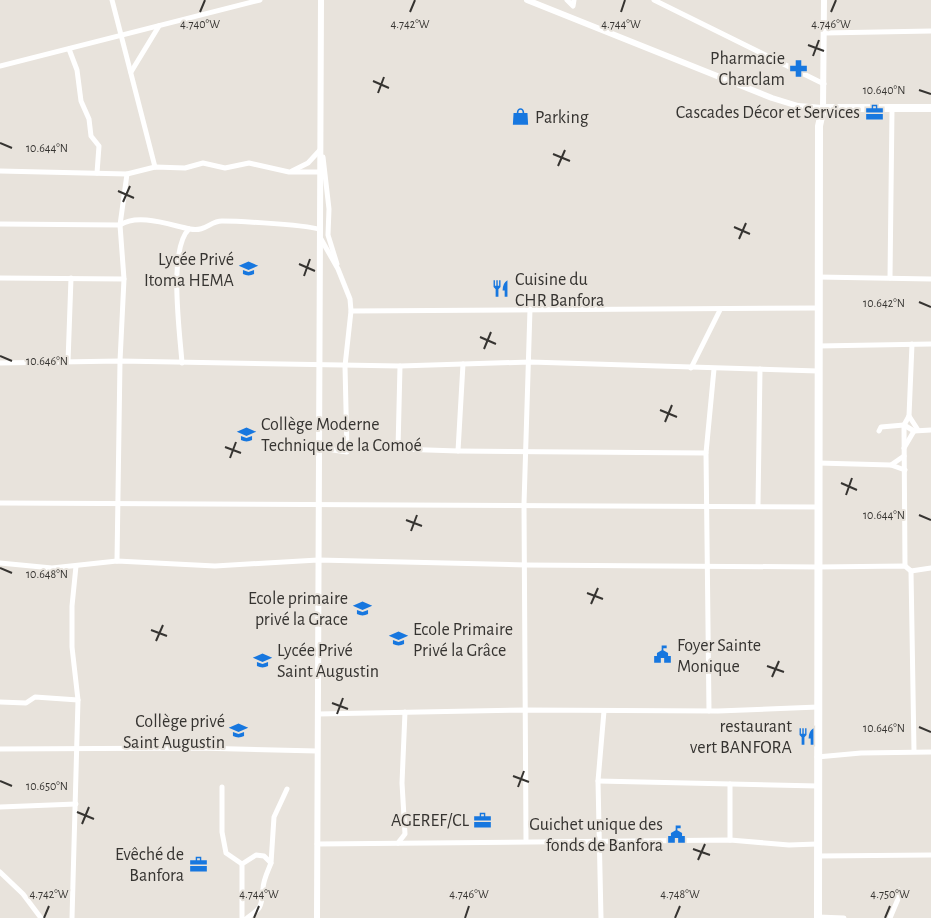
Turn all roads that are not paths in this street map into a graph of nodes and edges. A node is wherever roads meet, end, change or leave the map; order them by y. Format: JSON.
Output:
{"nodes":[{"id":1,"x":112,"y":0,"type":"edge"},
{"id":2,"x":260,"y":0,"type":"edge"},
{"id":3,"x":321,"y":0,"type":"edge"},
{"id":4,"x":527,"y":0,"type":"edge"},
{"id":5,"x":567,"y":0,"type":"edge"},
{"id":6,"x":654,"y":0,"type":"edge"},
{"id":7,"x":824,"y":0,"type":"edge"},
{"id":8,"x":573,"y":3,"type":"edge"},
{"id":9,"x":574,"y":18,"type":"junction"},
{"id":10,"x":159,"y":26,"type":"junction"},
{"id":11,"x":931,"y":31,"type":"edge"},
{"id":12,"x":824,"y":33,"type":"junction"},
{"id":13,"x":121,"y":34,"type":"junction"},
{"id":14,"x":68,"y":49,"type":"junction"},
{"id":15,"x":0,"y":66,"type":"edge"},
{"id":16,"x":131,"y":72,"type":"junction"},
{"id":17,"x":824,"y":84,"type":"junction"},
{"id":18,"x":823,"y":108,"type":"junction"},
{"id":19,"x":931,"y":108,"type":"edge"},
{"id":20,"x":892,"y":109,"type":"junction"},
{"id":21,"x":320,"y":142,"type":"junction"},
{"id":22,"x":320,"y":150,"type":"junction"},
{"id":23,"x":155,"y":167,"type":"junction"},
{"id":24,"x":0,"y":171,"type":"edge"},
{"id":25,"x":289,"y":172,"type":"junction"},
{"id":26,"x":320,"y":172,"type":"junction"},
{"id":27,"x":98,"y":173,"type":"junction"},
{"id":28,"x":127,"y":174,"type":"junction"},
{"id":29,"x":0,"y":224,"type":"edge"},
{"id":30,"x":120,"y":225,"type":"junction"},
{"id":31,"x":320,"y":228,"type":"junction"},
{"id":32,"x":189,"y":229,"type":"junction"},
{"id":33,"x":338,"y":269,"type":"junction"},
{"id":34,"x":818,"y":277,"type":"junction"},
{"id":35,"x":0,"y":278,"type":"edge"},
{"id":36,"x":71,"y":278,"type":"junction"},
{"id":37,"x":890,"y":278,"type":"junction"},
{"id":38,"x":124,"y":279,"type":"junction"},
{"id":39,"x":931,"y":279,"type":"edge"},
{"id":40,"x":818,"y":308,"type":"junction"},
{"id":41,"x":530,"y":309,"type":"junction"},
{"id":42,"x":720,"y":310,"type":"junction"},
{"id":43,"x":351,"y":311,"type":"junction"},
{"id":44,"x":912,"y":344,"type":"junction"},
{"id":45,"x":931,"y":344,"type":"edge"},
{"id":46,"x":818,"y":346,"type":"junction"},
{"id":47,"x":120,"y":361,"type":"junction"},
{"id":48,"x":68,"y":362,"type":"junction"},
{"id":49,"x":530,"y":362,"type":"junction"},
{"id":50,"x":0,"y":363,"type":"edge"},
{"id":51,"x":182,"y":363,"type":"junction"},
{"id":52,"x":463,"y":364,"type":"junction"},
{"id":53,"x":319,"y":365,"type":"junction"},
{"id":54,"x":345,"y":366,"type":"junction"},
{"id":55,"x":400,"y":366,"type":"junction"},
{"id":56,"x":691,"y":368,"type":"junction"},
{"id":57,"x":714,"y":369,"type":"junction"},
{"id":58,"x":760,"y":369,"type":"junction"},
{"id":59,"x":818,"y":371,"type":"junction"},
{"id":60,"x":909,"y":416,"type":"junction"},
{"id":61,"x":904,"y":425,"type":"junction"},
{"id":62,"x":916,"y":430,"type":"junction"},
{"id":63,"x":931,"y":430,"type":"edge"},
{"id":64,"x":879,"y":431,"type":"dead end"},
{"id":65,"x":319,"y":448,"type":"junction"},
{"id":66,"x":904,"y":448,"type":"junction"},
{"id":67,"x":458,"y":451,"type":"junction"},
{"id":68,"x":526,"y":452,"type":"junction"},
{"id":69,"x":706,"y":452,"type":"junction"},
{"id":70,"x":904,"y":456,"type":"junction"},
{"id":71,"x":818,"y":463,"type":"junction"},
{"id":72,"x":891,"y":464,"type":"junction"},
{"id":73,"x":905,"y":470,"type":"junction"},
{"id":74,"x":0,"y":503,"type":"edge"},
{"id":75,"x":117,"y":504,"type":"junction"},
{"id":76,"x":319,"y":504,"type":"junction"},
{"id":77,"x":524,"y":504,"type":"junction"},
{"id":78,"x":707,"y":505,"type":"junction"},
{"id":79,"x":758,"y":505,"type":"junction"},
{"id":80,"x":817,"y":507,"type":"junction"},
{"id":81,"x":318,"y":560,"type":"junction"},
{"id":82,"x":117,"y":561,"type":"junction"},
{"id":83,"x":0,"y":563,"type":"edge"},
{"id":84,"x":526,"y":565,"type":"junction"},
{"id":85,"x":706,"y":565,"type":"junction"},
{"id":86,"x":76,"y":566,"type":"junction"},
{"id":87,"x":905,"y":566,"type":"junction"},
{"id":88,"x":818,"y":567,"type":"junction"},
{"id":89,"x":931,"y":568,"type":"edge"},
{"id":90,"x":911,"y":571,"type":"junction"},
{"id":91,"x":78,"y":700,"type":"junction"},
{"id":92,"x":0,"y":702,"type":"edge"},
{"id":93,"x":818,"y":706,"type":"junction"},
{"id":94,"x":525,"y":710,"type":"junction"},
{"id":95,"x":604,"y":711,"type":"junction"},
{"id":96,"x":709,"y":711,"type":"junction"},
{"id":97,"x":405,"y":712,"type":"junction"},
{"id":98,"x":318,"y":714,"type":"junction"},
{"id":99,"x":0,"y":749,"type":"edge"},
{"id":100,"x":78,"y":750,"type":"junction"},
{"id":101,"x":318,"y":751,"type":"junction"},
{"id":102,"x":914,"y":751,"type":"junction"},
{"id":103,"x":931,"y":752,"type":"edge"},
{"id":104,"x":817,"y":757,"type":"junction"},
{"id":105,"x":598,"y":781,"type":"junction"},
{"id":106,"x":730,"y":784,"type":"junction"},
{"id":107,"x":818,"y":786,"type":"junction"},
{"id":108,"x":222,"y":787,"type":"dead end"},
{"id":109,"x":287,"y":789,"type":"dead end"},
{"id":110,"x":76,"y":804,"type":"junction"},
{"id":111,"x":0,"y":808,"type":"edge"},
{"id":112,"x":730,"y":840,"type":"junction"},
{"id":113,"x":526,"y":841,"type":"junction"},
{"id":114,"x":600,"y":841,"type":"junction"},
{"id":115,"x":398,"y":843,"type":"junction"},
{"id":116,"x":317,"y":844,"type":"junction"},
{"id":117,"x":817,"y":844,"type":"junction"},
{"id":118,"x":931,"y":855,"type":"edge"},
{"id":119,"x":818,"y":856,"type":"junction"},
{"id":120,"x":271,"y":863,"type":"junction"},
{"id":121,"x":242,"y":864,"type":"junction"},
{"id":122,"x":0,"y":872,"type":"edge"},
{"id":123,"x":899,"y":890,"type":"dead end"},
{"id":124,"x":41,"y":918,"type":"edge"},
{"id":125,"x":72,"y":918,"type":"edge"},
{"id":126,"x":242,"y":918,"type":"edge"},
{"id":127,"x":248,"y":918,"type":"edge"},
{"id":128,"x":317,"y":918,"type":"edge"},
{"id":129,"x":602,"y":918,"type":"edge"},
{"id":130,"x":818,"y":918,"type":"edge"},
{"id":131,"x":844,"y":918,"type":"edge"},
{"id":132,"x":890,"y":918,"type":"edge"}],
"edges":[{"from":1,"to":13,"type":"street"},
{"from":2,"to":10,"type":"street"},
{"from":3,"to":21,"type":"street"},
{"from":4,"to":9,"type":"street"},
{"from":5,"to":8,"type":"street"},
{"from":6,"to":17,"type":"street"},
{"from":7,"to":12,"type":"street"},
{"from":8,"to":9,"type":"street"},
{"from":9,"to":18,"type":"street"},
{"from":10,"to":13,"type":"street"},
{"from":10,"to":16,"type":"street"},
{"from":11,"to":12,"type":"street"},
{"from":12,"to":17,"type":"street"},
{"from":13,"to":14,"type":"street"},
{"from":13,"to":16,"type":"street"},
{"from":14,"to":15,"type":"street"},
{"from":14,"to":27,"type":"street"},
{"from":16,"to":23,"type":"street"},
{"from":17,"to":18,"type":"street"},
{"from":18,"to":20,"type":"main road"},
{"from":18,"to":34,"type":"main road"},
{"from":19,"to":20,"type":"main road"},
{"from":20,"to":37,"type":"street"},
{"from":21,"to":22,"type":"street"},
{"from":21,"to":33,"type":"street"},
{"from":22,"to":25,"type":"street"},
{"from":22,"to":26,"type":"street"},
{"from":23,"to":25,"type":"street"},
{"from":23,"to":28,"type":"street"},
{"from":24,"to":27,"type":"street"},
{"from":25,"to":26,"type":"street"},
{"from":26,"to":31,"type":"street"},
{"from":27,"to":28,"type":"street"},
{"from":28,"to":30,"type":"street"},
{"from":29,"to":30,"type":"street"},
{"from":30,"to":32,"type":"street"},
{"from":30,"to":38,"type":"street"},
{"from":31,"to":32,"type":"street"},
{"from":31,"to":33,"type":"street"},
{"from":31,"to":53,"type":"street"},
{"from":32,"to":51,"type":"street"},
{"from":33,"to":43,"type":"street"},
{"from":34,"to":37,"type":"street"},
{"from":34,"to":40,"type":"main road"},
{"from":35,"to":36,"type":"street"},
{"from":36,"to":38,"type":"street"},
{"from":36,"to":48,"type":"street"},
{"from":37,"to":39,"type":"street"},
{"from":38,"to":47,"type":"street"},
{"from":40,"to":42,"type":"street"},
{"from":40,"to":46,"type":"main road"},
{"from":41,"to":42,"type":"street"},
{"from":41,"to":43,"type":"street"},
{"from":41,"to":49,"type":"street"},
{"from":42,"to":56,"type":"street"},
{"from":43,"to":54,"type":"street"},
{"from":44,"to":45,"type":"street"},
{"from":44,"to":46,"type":"street"},
{"from":44,"to":60,"type":"street"},
{"from":46,"to":59,"type":"main road"},
{"from":47,"to":48,"type":"street"},
{"from":47,"to":51,"type":"street"},
{"from":47,"to":75,"type":"street"},
{"from":48,"to":50,"type":"street"},
{"from":49,"to":52,"type":"street"},
{"from":49,"to":56,"type":"street"},
{"from":49,"to":68,"type":"street"},
{"from":51,"to":53,"type":"street"},
{"from":52,"to":55,"type":"street"},
{"from":52,"to":67,"type":"street"},
{"from":53,"to":54,"type":"street"},
{"from":53,"to":65,"type":"street"},
{"from":54,"to":55,"type":"street"},
{"from":54,"to":65,"type":"street"},
{"from":55,"to":67,"type":"street"},
{"from":56,"to":57,"type":"street"},
{"from":57,"to":58,"type":"street"},
{"from":57,"to":69,"type":"street"},
{"from":58,"to":59,"type":"street"},
{"from":58,"to":79,"type":"street"},
{"from":59,"to":71,"type":"main road"},
{"from":60,"to":61,"type":"street"},
{"from":60,"to":62,"type":"street"},
{"from":61,"to":62,"type":"street"},
{"from":61,"to":64,"type":"street"},
{"from":61,"to":66,"type":"street"},
{"from":62,"to":63,"type":"street"},
{"from":62,"to":66,"type":"street"},
{"from":65,"to":76,"type":"street"},
{"from":66,"to":70,"type":"street"},
{"from":67,"to":68,"type":"street"},
{"from":68,"to":69,"type":"street"},
{"from":68,"to":77,"type":"street"},
{"from":69,"to":78,"type":"street"},
{"from":70,"to":72,"type":"street"},
{"from":70,"to":73,"type":"street"},
{"from":71,"to":72,"type":"street"},
{"from":71,"to":80,"type":"main road"},
{"from":72,"to":73,"type":"street"},
{"from":73,"to":87,"type":"street"},
{"from":74,"to":75,"type":"street"},
{"from":75,"to":76,"type":"street"},
{"from":75,"to":82,"type":"street"},
{"from":76,"to":77,"type":"street"},
{"from":76,"to":81,"type":"street"},
{"from":77,"to":78,"type":"street"},
{"from":77,"to":84,"type":"street"},
{"from":78,"to":79,"type":"street"},
{"from":78,"to":85,"type":"street"},
{"from":79,"to":80,"type":"street"},
{"from":80,"to":88,"type":"main road"},
{"from":81,"to":82,"type":"street"},
{"from":81,"to":84,"type":"street"},
{"from":81,"to":98,"type":"street"},
{"from":82,"to":86,"type":"street"},
{"from":83,"to":86,"type":"street"},
{"from":84,"to":85,"type":"street"},
{"from":84,"to":94,"type":"street"},
{"from":85,"to":88,"type":"street"},
{"from":85,"to":96,"type":"street"},
{"from":86,"to":91,"type":"street"},
{"from":87,"to":88,"type":"street"},
{"from":87,"to":90,"type":"street"},
{"from":88,"to":93,"type":"main road"},
{"from":89,"to":90,"type":"street"},
{"from":90,"to":102,"type":"street"},
{"from":91,"to":92,"type":"street"},
{"from":91,"to":100,"type":"street"},
{"from":93,"to":96,"type":"street"},
{"from":93,"to":104,"type":"main road"},
{"from":94,"to":95,"type":"street"},
{"from":94,"to":97,"type":"street"},
{"from":94,"to":113,"type":"street"},
{"from":95,"to":96,"type":"street"},
{"from":95,"to":105,"type":"street"},
{"from":97,"to":98,"type":"street"},
{"from":97,"to":115,"type":"street"},
{"from":98,"to":101,"type":"street"},
{"from":99,"to":100,"type":"street"},
{"from":100,"to":101,"type":"street"},
{"from":100,"to":110,"type":"street"},
{"from":101,"to":116,"type":"street"},
{"from":102,"to":103,"type":"street"},
{"from":102,"to":104,"type":"street"},
{"from":104,"to":107,"type":"main road"},
{"from":105,"to":106,"type":"street"},
{"from":105,"to":114,"type":"street"},
{"from":106,"to":107,"type":"street"},
{"from":106,"to":112,"type":"street"},
{"from":107,"to":117,"type":"main road"},
{"from":108,"to":121,"type":"street"},
{"from":109,"to":120,"type":"street"},
{"from":110,"to":111,"type":"street"},
{"from":110,"to":125,"type":"street"},
{"from":112,"to":114,"type":"street"},
{"from":112,"to":117,"type":"street"},
{"from":113,"to":114,"type":"street"},
{"from":113,"to":115,"type":"street"},
{"from":114,"to":129,"type":"street"},
{"from":115,"to":116,"type":"street"},
{"from":116,"to":128,"type":"street"},
{"from":117,"to":119,"type":"main road"},
{"from":118,"to":119,"type":"street"},
{"from":119,"to":130,"type":"main road"},
{"from":120,"to":121,"type":"street"},
{"from":120,"to":127,"type":"street"},
{"from":121,"to":126,"type":"street"},
{"from":122,"to":124,"type":"street"},
{"from":123,"to":132,"type":"street"},
{"from":130,"to":131,"type":"street"}]}
